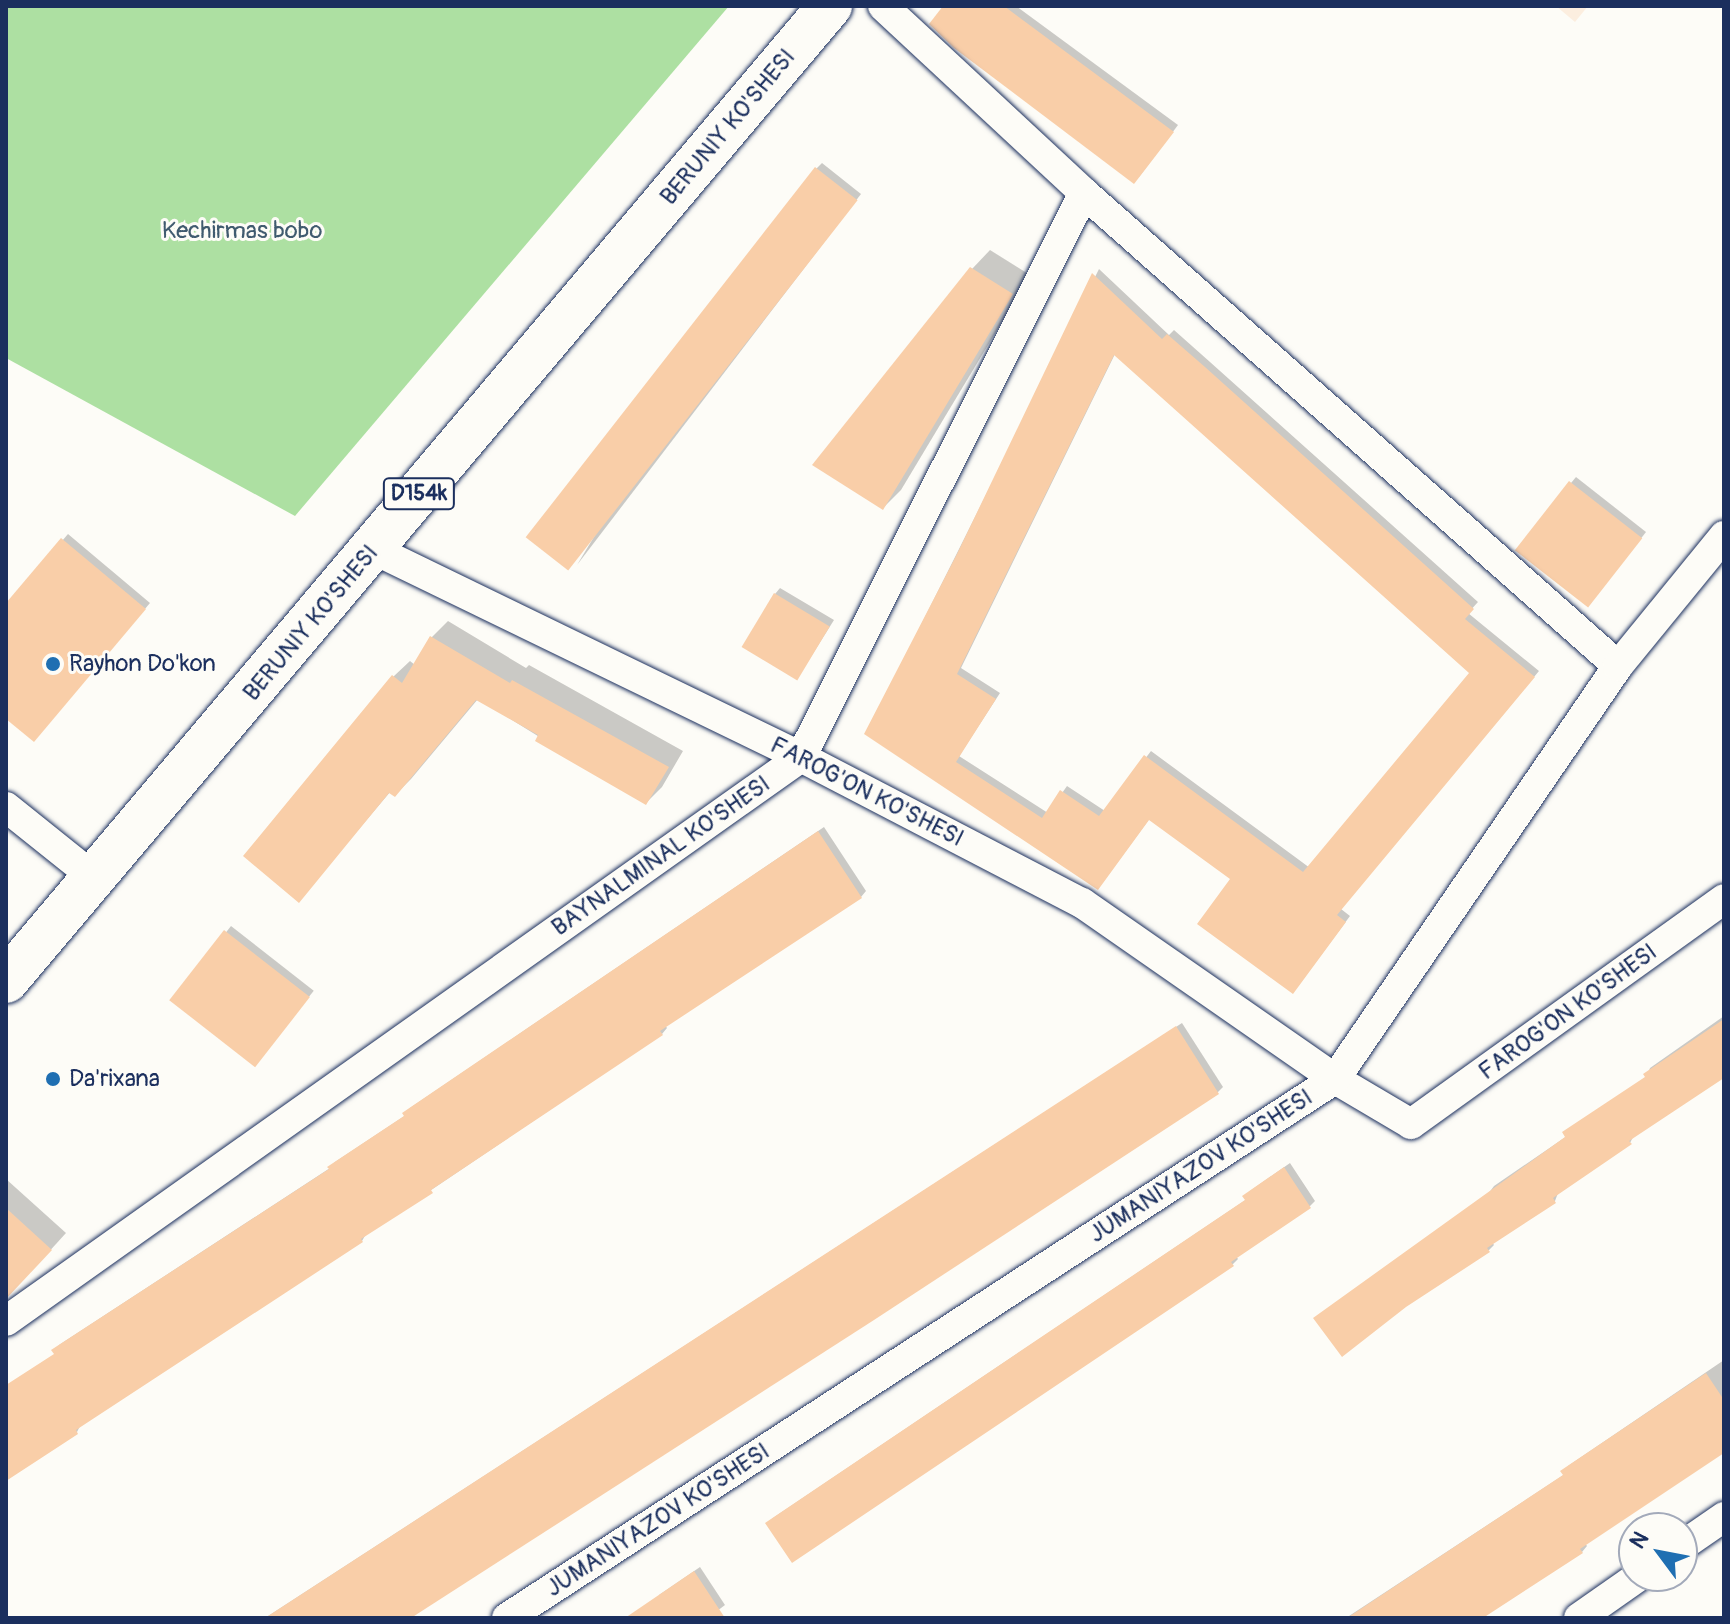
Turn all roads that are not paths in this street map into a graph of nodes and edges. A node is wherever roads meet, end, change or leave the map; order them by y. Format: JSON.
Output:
{"nodes":[{"id":1,"x":830,"y":6,"type":"edge"},
{"id":2,"x":883,"y":6,"type":"edge"},
{"id":3,"x":1084,"y":193,"type":"junction"},
{"id":4,"x":1724,"y":536,"type":"edge"},
{"id":5,"x":373,"y":549,"type":"junction"},
{"id":6,"x":1618,"y":666,"type":"junction"},
{"id":7,"x":801,"y":757,"type":"junction"},
{"id":8,"x":6,"y":807,"type":"edge"},
{"id":9,"x":96,"y":879,"type":"junction"},
{"id":10,"x":1724,"y":899,"type":"edge"},
{"id":11,"x":6,"y":981,"type":"edge"},
{"id":12,"x":1335,"y":1079,"type":"junction"},
{"id":13,"x":6,"y":1321,"type":"edge"},
{"id":14,"x":1724,"y":1517,"type":"edge"},
{"id":15,"x":1698,"y":1535,"type":"edge"},
{"id":16,"x":1618,"y":1591,"type":"edge"},
{"id":17,"x":507,"y":1618,"type":"edge"},
{"id":18,"x":1579,"y":1618,"type":"edge"}],
"edges":[{"from":1,"to":5,"type":"main road","name":"BERUNIY KO'SHESI","number":"D154k"},
{"from":2,"to":3,"type":"street"},
{"from":3,"to":6,"type":"street"},
{"from":3,"to":7,"type":"street","name":"BAYNALMINAL KO'SHESI"},
{"from":4,"to":6,"type":"street","name":"JUMANIYAZOV KO'SHESI"},
{"from":5,"to":7,"type":"street","name":"FAROG'ON KO'SHESI"},
{"from":5,"to":9,"type":"main road","name":"BERUNIY KO'SHESI","number":"D154k"},
{"from":6,"to":12,"type":"street","name":"JUMANIYAZOV KO'SHESI"},
{"from":7,"to":12,"type":"street","name":"FAROG'ON KO'SHESI"},
{"from":7,"to":13,"type":"street","name":"BAYNALMINAL KO'SHESI"},
{"from":8,"to":9,"type":"street"},
{"from":9,"to":11,"type":"main road","name":"BERUNIY KO'SHESI","number":"D154k"},
{"from":10,"to":12,"type":"street","name":"FAROG'ON KO'SHESI"},
{"from":12,"to":17,"type":"street","name":"JUMANIYAZOV KO'SHESI"},
{"from":14,"to":15,"type":"street"},
{"from":16,"to":18,"type":"street"}]}
